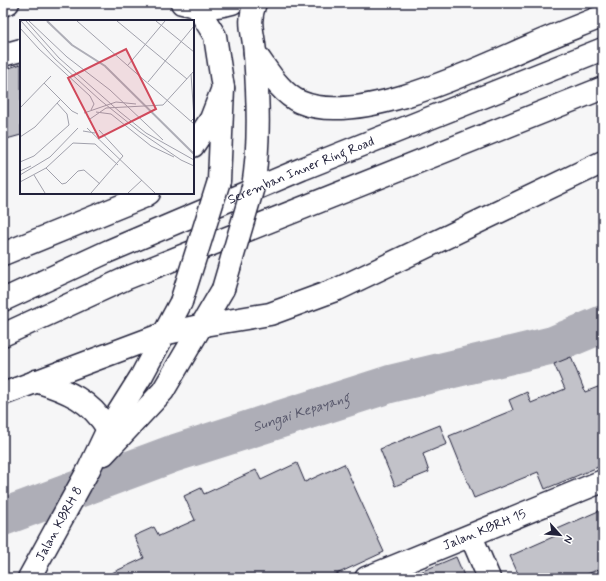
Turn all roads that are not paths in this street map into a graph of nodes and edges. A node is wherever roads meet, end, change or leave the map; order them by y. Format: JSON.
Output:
{"nodes":[{"id":1,"x":8,"y":3,"type":"edge"},
{"id":2,"x":232,"y":3,"type":"edge"},
{"id":3,"x":255,"y":3,"type":"edge"},
{"id":4,"x":3,"y":5,"type":"edge"},
{"id":5,"x":189,"y":5,"type":"edge"},
{"id":6,"x":603,"y":16,"type":"edge"},
{"id":7,"x":603,"y":49,"type":"edge"},
{"id":8,"x":20,"y":50,"type":"edge"},
{"id":9,"x":255,"y":53,"type":"junction"},
{"id":10,"x":3,"y":56,"type":"edge"},
{"id":11,"x":223,"y":88,"type":"junction"},
{"id":12,"x":603,"y":88,"type":"edge"},
{"id":13,"x":194,"y":144,"type":"edge"},
{"id":14,"x":603,"y":162,"type":"edge"},
{"id":15,"x":148,"y":194,"type":"edge"},
{"id":16,"x":3,"y":254,"type":"edge"},
{"id":17,"x":3,"y":300,"type":"edge"},
{"id":18,"x":204,"y":325,"type":"junction"},
{"id":19,"x":163,"y":334,"type":"junction"},
{"id":20,"x":3,"y":335,"type":"edge"},
{"id":21,"x":36,"y":381,"type":"junction"},
{"id":22,"x":3,"y":394,"type":"edge"},
{"id":23,"x":108,"y":429,"type":"junction"},
{"id":24,"x":90,"y":469,"type":"junction"},
{"id":25,"x":603,"y":482,"type":"edge"},
{"id":26,"x":470,"y":536,"type":"junction"},
{"id":27,"x":32,"y":571,"type":"edge"},
{"id":28,"x":366,"y":578,"type":"edge"},
{"id":29,"x":489,"y":578,"type":"edge"}],
"edges":[{"from":1,"to":4,"type":"main road"},
{"from":2,"to":5,"type":"main road"},
{"from":3,"to":9,"type":"main road"},
{"from":5,"to":11,"type":"main road"},
{"from":6,"to":9,"type":"main road"},
{"from":7,"to":17,"type":"main road","name":"Seremban Inner Ring Road"},
{"from":8,"to":10,"type":"main road"},
{"from":9,"to":18,"type":"main road","bridge":true},
{"from":11,"to":13,"type":"main road"},
{"from":11,"to":19,"type":"main road","bridge":true},
{"from":12,"to":20,"type":"main road"},
{"from":14,"to":18,"type":"main road"},
{"from":15,"to":16,"type":"main road"},
{"from":18,"to":19,"type":"main road"},
{"from":18,"to":24,"type":"main road"},
{"from":19,"to":21,"type":"main road"},
{"from":19,"to":23,"type":"main road"},
{"from":21,"to":22,"type":"main road"},
{"from":21,"to":23,"type":"main road"},
{"from":23,"to":24,"type":"main road"},
{"from":24,"to":27,"type":"main road","name":"Jalan KBRH 8"},
{"from":25,"to":26,"type":"main road","name":"Jalan KBRH 15"},
{"from":26,"to":28,"type":"main road","name":"Jalan KBRH 15"},
{"from":26,"to":29,"type":"main road"}]}
